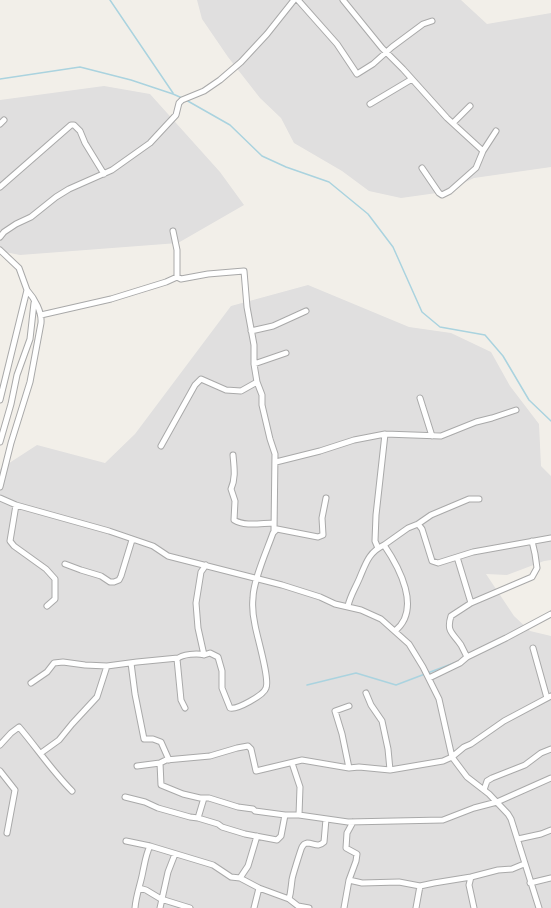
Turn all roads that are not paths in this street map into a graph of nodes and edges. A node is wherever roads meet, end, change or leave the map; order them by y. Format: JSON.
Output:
{"nodes":[{"id":1,"x":294,"y":0,"type":"edge"},
{"id":2,"x":298,"y":0,"type":"edge"},
{"id":3,"x":343,"y":0,"type":"edge"},
{"id":4,"x":432,"y":22,"type":"dead end"},
{"id":5,"x":386,"y":52,"type":"junction"},
{"id":6,"x":412,"y":79,"type":"junction"},
{"id":7,"x":370,"y":104,"type":"dead end"},
{"id":8,"x":470,"y":106,"type":"dead end"},
{"id":9,"x":453,"y":123,"type":"junction"},
{"id":10,"x":496,"y":131,"type":"dead end"},
{"id":11,"x":483,"y":151,"type":"junction"},
{"id":12,"x":422,"y":168,"type":"dead end"},
{"id":13,"x":104,"y":174,"type":"junction"},
{"id":14,"x":0,"y":187,"type":"edge"},
{"id":15,"x":173,"y":231,"type":"dead end"},
{"id":16,"x":0,"y":237,"type":"edge"},
{"id":17,"x":0,"y":250,"type":"edge"},
{"id":18,"x":176,"y":277,"type":"junction"},
{"id":19,"x":27,"y":290,"type":"junction"},
{"id":20,"x":34,"y":303,"type":"junction"},
{"id":21,"x":306,"y":311,"type":"dead end"},
{"id":22,"x":41,"y":315,"type":"junction"},
{"id":23,"x":251,"y":331,"type":"junction"},
{"id":24,"x":286,"y":354,"type":"dead end"},
{"id":25,"x":254,"y":364,"type":"junction"},
{"id":26,"x":257,"y":382,"type":"junction"},
{"id":27,"x":420,"y":398,"type":"dead end"},
{"id":28,"x":0,"y":400,"type":"edge"},
{"id":29,"x":516,"y":410,"type":"dead end"},
{"id":30,"x":384,"y":434,"type":"junction"},
{"id":31,"x":432,"y":436,"type":"junction"},
{"id":32,"x":0,"y":442,"type":"edge"},
{"id":33,"x":161,"y":446,"type":"dead end"},
{"id":34,"x":234,"y":455,"type":"dead end"},
{"id":35,"x":276,"y":462,"type":"junction"},
{"id":36,"x":0,"y":487,"type":"edge"},
{"id":37,"x":0,"y":498,"type":"edge"},
{"id":38,"x":326,"y":498,"type":"dead end"},
{"id":39,"x":479,"y":499,"type":"dead end"},
{"id":40,"x":16,"y":505,"type":"junction"},
{"id":41,"x":274,"y":523,"type":"junction"},
{"id":42,"x":418,"y":524,"type":"junction"},
{"id":43,"x":274,"y":531,"type":"junction"},
{"id":44,"x":551,"y":538,"type":"edge"},
{"id":45,"x":132,"y":540,"type":"junction"},
{"id":46,"x":532,"y":541,"type":"junction"},
{"id":47,"x":384,"y":545,"type":"junction"},
{"id":48,"x":378,"y":548,"type":"junction"},
{"id":49,"x":457,"y":557,"type":"junction"},
{"id":50,"x":66,"y":564,"type":"dead end"},
{"id":51,"x":206,"y":565,"type":"junction"},
{"id":52,"x":258,"y":578,"type":"junction"},
{"id":53,"x":471,"y":603,"type":"junction"},
{"id":54,"x":47,"y":606,"type":"dead end"},
{"id":55,"x":348,"y":606,"type":"junction"},
{"id":56,"x":551,"y":614,"type":"edge"},
{"id":57,"x":396,"y":631,"type":"junction"},
{"id":58,"x":533,"y":648,"type":"dead end"},
{"id":59,"x":204,"y":655,"type":"junction"},
{"id":60,"x":467,"y":657,"type":"junction"},
{"id":61,"x":178,"y":658,"type":"junction"},
{"id":62,"x":131,"y":663,"type":"junction"},
{"id":63,"x":107,"y":666,"type":"junction"},
{"id":64,"x":428,"y":678,"type":"junction"},
{"id":65,"x":31,"y":683,"type":"dead end"},
{"id":66,"x":366,"y":693,"type":"dead end"},
{"id":67,"x":549,"y":697,"type":"edge"},
{"id":68,"x":349,"y":706,"type":"dead end"},
{"id":69,"x":185,"y":708,"type":"dead end"},
{"id":70,"x":0,"y":745,"type":"edge"},
{"id":71,"x":551,"y":749,"type":"edge"},
{"id":72,"x":41,"y":753,"type":"junction"},
{"id":73,"x":452,"y":757,"type":"junction"},
{"id":74,"x":168,"y":760,"type":"junction"},
{"id":75,"x":160,"y":763,"type":"junction"},
{"id":76,"x":292,"y":763,"type":"junction"},
{"id":77,"x":137,"y":766,"type":"dead end"},
{"id":78,"x":349,"y":768,"type":"junction"},
{"id":79,"x":0,"y":770,"type":"edge"},
{"id":80,"x":390,"y":770,"type":"junction"},
{"id":81,"x":551,"y":778,"type":"edge"},
{"id":82,"x":72,"y":790,"type":"dead end"},
{"id":83,"x":484,"y":790,"type":"junction"},
{"id":84,"x":125,"y":796,"type":"dead end"},
{"id":85,"x":204,"y":798,"type":"junction"},
{"id":86,"x":497,"y":802,"type":"junction"},
{"id":87,"x":285,"y":814,"type":"junction"},
{"id":88,"x":299,"y":814,"type":"junction"},
{"id":89,"x":198,"y":818,"type":"junction"},
{"id":90,"x":326,"y":819,"type":"junction"},
{"id":91,"x":353,"y":822,"type":"junction"},
{"id":92,"x":551,"y":830,"type":"edge"},
{"id":93,"x":7,"y":833,"type":"dead end"},
{"id":94,"x":257,"y":836,"type":"junction"},
{"id":95,"x":518,"y":839,"type":"junction"},
{"id":96,"x":126,"y":841,"type":"dead end"},
{"id":97,"x":150,"y":846,"type":"junction"},
{"id":98,"x":175,"y":854,"type":"junction"},
{"id":99,"x":524,"y":864,"type":"junction"},
{"id":100,"x":471,"y":877,"type":"junction"},
{"id":101,"x":240,"y":878,"type":"junction"},
{"id":102,"x":551,"y":878,"type":"edge"},
{"id":103,"x":349,"y":880,"type":"junction"},
{"id":104,"x":530,"y":883,"type":"junction"},
{"id":105,"x":420,"y":886,"type":"junction"},
{"id":106,"x":139,"y":888,"type":"junction"},
{"id":107,"x":259,"y":888,"type":"junction"},
{"id":108,"x":161,"y":898,"type":"junction"},
{"id":109,"x":289,"y":899,"type":"junction"},
{"id":110,"x":135,"y":908,"type":"edge"},
{"id":111,"x":160,"y":908,"type":"edge"},
{"id":112,"x":190,"y":908,"type":"edge"},
{"id":113,"x":254,"y":908,"type":"edge"},
{"id":114,"x":309,"y":908,"type":"edge"},
{"id":115,"x":344,"y":908,"type":"edge"},
{"id":116,"x":416,"y":908,"type":"edge"},
{"id":117,"x":474,"y":908,"type":"edge"},
{"id":118,"x":538,"y":908,"type":"edge"}],
"edges":[{"from":1,"to":13,"type":"street"},
{"from":2,"to":5,"type":"street"},
{"from":3,"to":5,"type":"street"},
{"from":4,"to":5,"type":"street"},
{"from":5,"to":6,"type":"street"},
{"from":6,"to":7,"type":"street"},
{"from":6,"to":9,"type":"street"},
{"from":8,"to":9,"type":"street"},
{"from":9,"to":11,"type":"street"},
{"from":10,"to":11,"type":"street"},
{"from":11,"to":12,"type":"street"},
{"from":13,"to":14,"type":"street"},
{"from":13,"to":16,"type":"street"},
{"from":15,"to":18,"type":"street"},
{"from":17,"to":19,"type":"street"},
{"from":18,"to":22,"type":"street"},
{"from":18,"to":23,"type":"street"},
{"from":19,"to":20,"type":"street"},
{"from":19,"to":28,"type":"street"},
{"from":20,"to":22,"type":"street"},
{"from":20,"to":32,"type":"street"},
{"from":21,"to":23,"type":"street"},
{"from":22,"to":36,"type":"street"},
{"from":23,"to":25,"type":"street"},
{"from":24,"to":25,"type":"street"},
{"from":25,"to":26,"type":"street"},
{"from":26,"to":33,"type":"street"},
{"from":26,"to":35,"type":"street"},
{"from":27,"to":31,"type":"street"},
{"from":29,"to":31,"type":"street"},
{"from":30,"to":31,"type":"street"},
{"from":30,"to":35,"type":"street"},
{"from":30,"to":48,"type":"street"},
{"from":34,"to":41,"type":"street"},
{"from":35,"to":41,"type":"street"},
{"from":37,"to":40,"type":"street"},
{"from":38,"to":43,"type":"street"},
{"from":39,"to":42,"type":"street"},
{"from":40,"to":45,"type":"street"},
{"from":40,"to":54,"type":"street"},
{"from":41,"to":43,"type":"street"},
{"from":42,"to":47,"type":"street"},
{"from":42,"to":49,"type":"street"},
{"from":43,"to":52,"type":"street"},
{"from":44,"to":46,"type":"street"},
{"from":45,"to":50,"type":"street"},
{"from":45,"to":51,"type":"street"},
{"from":46,"to":49,"type":"street"},
{"from":46,"to":53,"type":"street"},
{"from":47,"to":48,"type":"street"},
{"from":47,"to":57,"type":"street"},
{"from":48,"to":55,"type":"street"},
{"from":49,"to":53,"type":"street"},
{"from":51,"to":52,"type":"street"},
{"from":51,"to":59,"type":"street"},
{"from":52,"to":55,"type":"street"},
{"from":52,"to":59,"type":"street"},
{"from":53,"to":60,"type":"street"},
{"from":55,"to":57,"type":"street"},
{"from":56,"to":60,"type":"street"},
{"from":57,"to":64,"type":"street"},
{"from":58,"to":67,"type":"street"},
{"from":59,"to":61,"type":"street"},
{"from":60,"to":64,"type":"street"},
{"from":61,"to":62,"type":"street"},
{"from":61,"to":69,"type":"street"},
{"from":62,"to":63,"type":"street"},
{"from":62,"to":74,"type":"street"},
{"from":63,"to":65,"type":"street"},
{"from":63,"to":72,"type":"street"},
{"from":64,"to":73,"type":"street"},
{"from":66,"to":80,"type":"street"},
{"from":67,"to":73,"type":"street"},
{"from":68,"to":78,"type":"street"},
{"from":70,"to":72,"type":"street"},
{"from":71,"to":83,"type":"street"},
{"from":72,"to":82,"type":"street"},
{"from":73,"to":80,"type":"street"},
{"from":73,"to":83,"type":"street"},
{"from":74,"to":75,"type":"street"},
{"from":74,"to":76,"type":"street"},
{"from":75,"to":77,"type":"street"},
{"from":75,"to":85,"type":"street"},
{"from":76,"to":78,"type":"street"},
{"from":76,"to":88,"type":"street"},
{"from":78,"to":80,"type":"street"},
{"from":79,"to":93,"type":"street"},
{"from":81,"to":86,"type":"street"},
{"from":83,"to":86,"type":"street"},
{"from":84,"to":89,"type":"street"},
{"from":85,"to":87,"type":"street"},
{"from":85,"to":89,"type":"street"},
{"from":86,"to":91,"type":"street"},
{"from":86,"to":95,"type":"street"},
{"from":87,"to":88,"type":"street"},
{"from":87,"to":94,"type":"street"},
{"from":88,"to":90,"type":"street"},
{"from":89,"to":94,"type":"street"},
{"from":90,"to":91,"type":"street"},
{"from":90,"to":109,"type":"street"},
{"from":91,"to":103,"type":"street"},
{"from":92,"to":95,"type":"street"},
{"from":94,"to":101,"type":"street"},
{"from":95,"to":99,"type":"street"},
{"from":96,"to":97,"type":"street"},
{"from":97,"to":98,"type":"street"},
{"from":97,"to":106,"type":"street"},
{"from":98,"to":101,"type":"street"},
{"from":98,"to":108,"type":"street"},
{"from":99,"to":100,"type":"street"},
{"from":99,"to":104,"type":"street"},
{"from":100,"to":105,"type":"street"},
{"from":100,"to":117,"type":"street"},
{"from":101,"to":107,"type":"street"},
{"from":102,"to":104,"type":"street"},
{"from":103,"to":105,"type":"street"},
{"from":103,"to":115,"type":"street"},
{"from":104,"to":118,"type":"street"},
{"from":105,"to":116,"type":"street"},
{"from":106,"to":108,"type":"street"},
{"from":106,"to":110,"type":"street"},
{"from":107,"to":109,"type":"street"},
{"from":107,"to":113,"type":"street"},
{"from":108,"to":111,"type":"street"},
{"from":108,"to":112,"type":"street"},
{"from":109,"to":114,"type":"street"}]}
